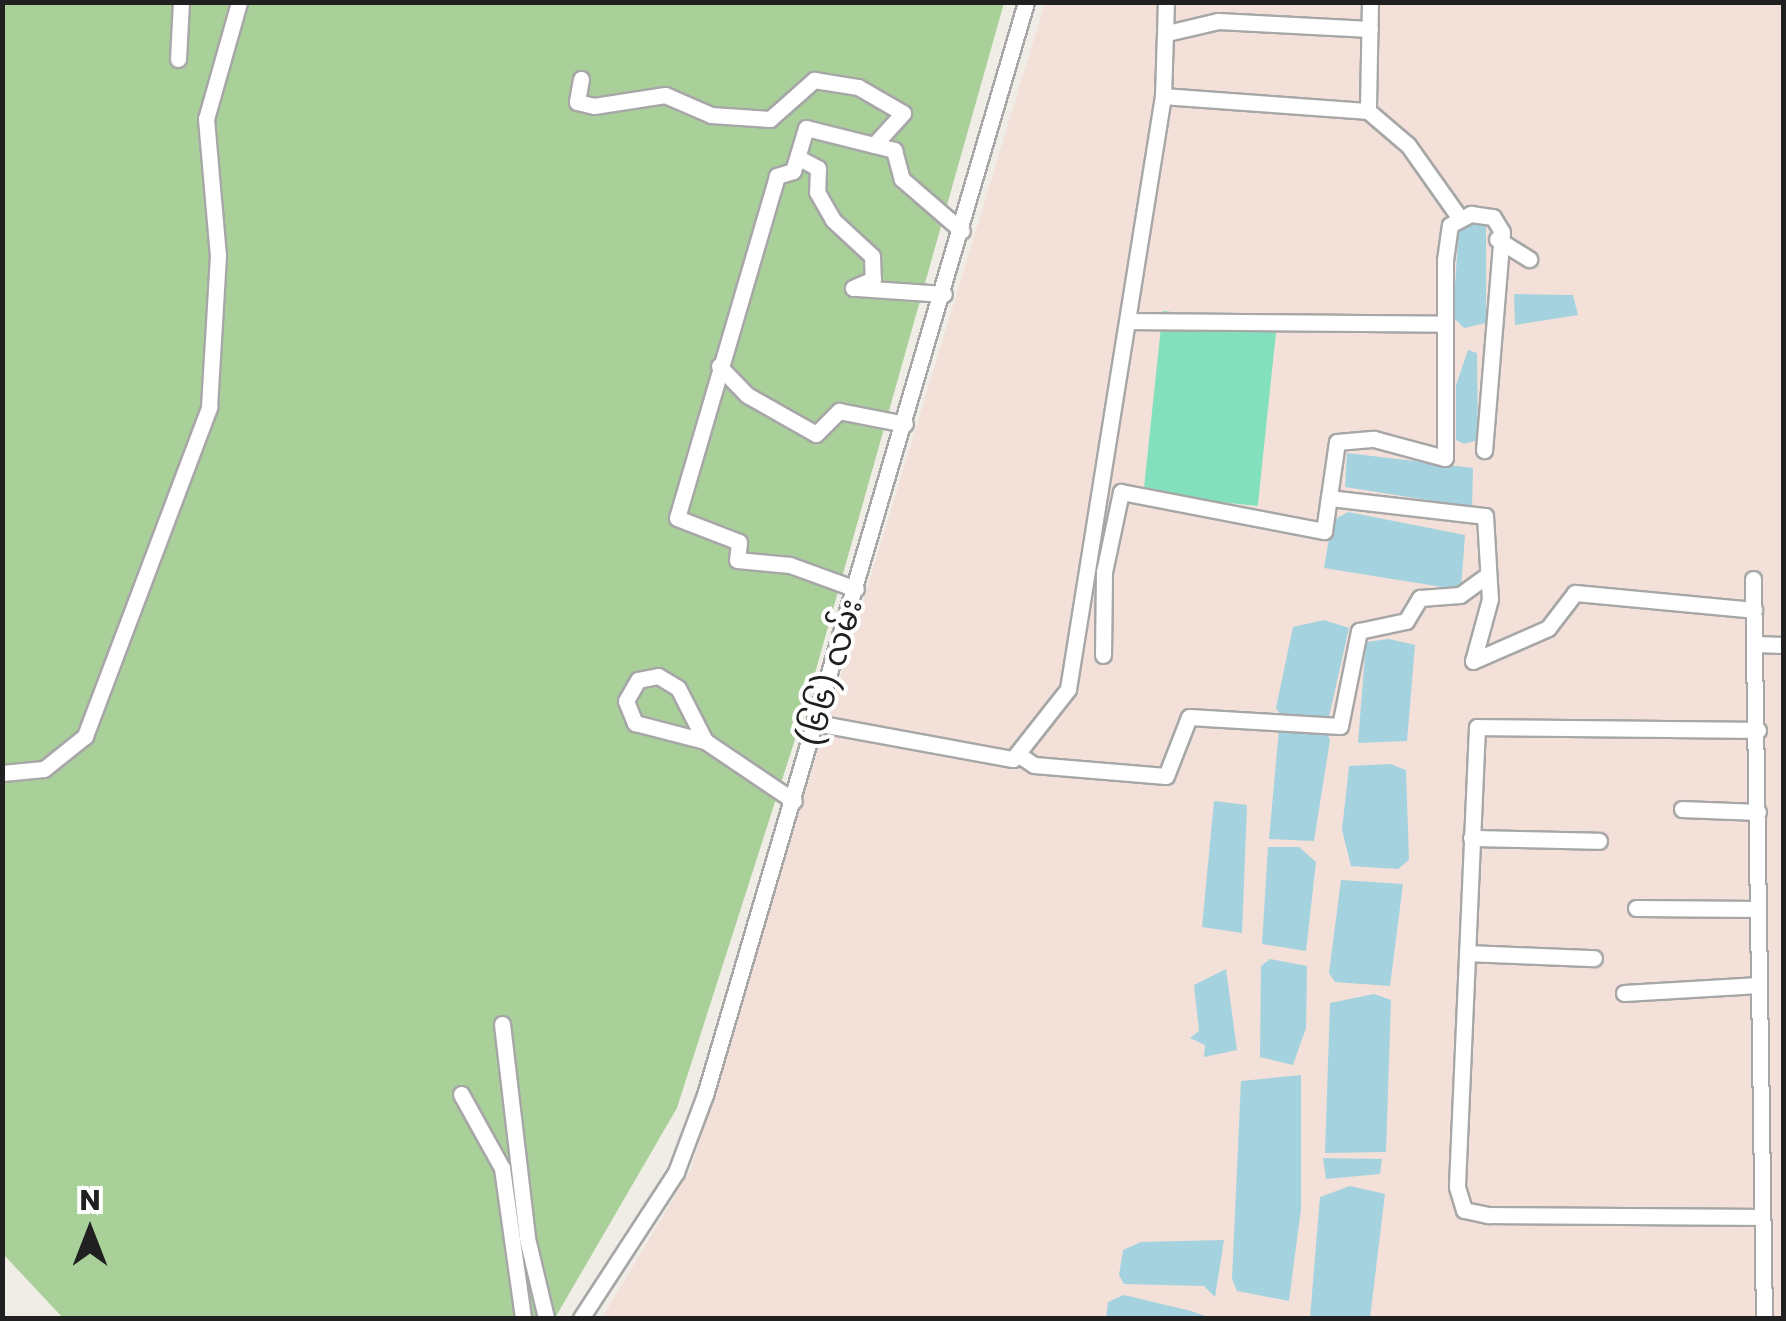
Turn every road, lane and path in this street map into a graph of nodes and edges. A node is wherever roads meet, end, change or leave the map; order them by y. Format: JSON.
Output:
{"nodes":[{"id":1,"x":180,"y":2,"type":"edge"},
{"id":2,"x":239,"y":2,"type":"edge"},
{"id":3,"x":1026,"y":2,"type":"edge"},
{"id":4,"x":1166,"y":2,"type":"edge"},
{"id":5,"x":1370,"y":2,"type":"edge"},
{"id":6,"x":1370,"y":29,"type":"junction"},
{"id":7,"x":1167,"y":32,"type":"junction"},
{"id":8,"x":178,"y":58,"type":"dead end"},
{"id":9,"x":581,"y":78,"type":"dead end"},
{"id":10,"x":1162,"y":96,"type":"junction"},
{"id":11,"x":1368,"y":111,"type":"junction"},
{"id":12,"x":874,"y":145,"type":"junction"},
{"id":13,"x":798,"y":158,"type":"junction"},
{"id":14,"x":1460,"y":217,"type":"junction"},
{"id":15,"x":962,"y":231,"type":"junction"},
{"id":16,"x":1497,"y":239,"type":"junction"},
{"id":17,"x":1528,"y":258,"type":"dead end"},
{"id":18,"x":944,"y":294,"type":"junction"},
{"id":19,"x":1130,"y":320,"type":"junction"},
{"id":20,"x":1444,"y":324,"type":"junction"},
{"id":21,"x":719,"y":366,"type":"junction"},
{"id":22,"x":904,"y":424,"type":"junction"},
{"id":23,"x":1484,"y":450,"type":"dead end"},
{"id":24,"x":1329,"y":498,"type":"junction"},
{"id":25,"x":1488,"y":575,"type":"junction"},
{"id":26,"x":1752,"y":579,"type":"dead end"},
{"id":27,"x":856,"y":589,"type":"junction"},
{"id":28,"x":1754,"y":610,"type":"junction"},
{"id":29,"x":1758,"y":644,"type":"junction"},
{"id":30,"x":1784,"y":645,"type":"edge"},
{"id":31,"x":1103,"y":655,"type":"dead end"},
{"id":32,"x":816,"y":722,"type":"junction"},
{"id":33,"x":1758,"y":730,"type":"junction"},
{"id":34,"x":705,"y":741,"type":"junction"},
{"id":35,"x":1018,"y":755,"type":"junction"},
{"id":36,"x":2,"y":773,"type":"edge"},
{"id":37,"x":794,"y":801,"type":"junction"},
{"id":38,"x":1682,"y":808,"type":"dead end"},
{"id":39,"x":1758,"y":812,"type":"junction"},
{"id":40,"x":1470,"y":838,"type":"junction"},
{"id":41,"x":1599,"y":841,"type":"dead end"},
{"id":42,"x":1636,"y":908,"type":"dead end"},
{"id":43,"x":1758,"y":910,"type":"junction"},
{"id":44,"x":1467,"y":953,"type":"junction"},
{"id":45,"x":1594,"y":958,"type":"dead end"},
{"id":46,"x":1759,"y":985,"type":"junction"},
{"id":47,"x":1624,"y":993,"type":"dead end"},
{"id":48,"x":502,"y":1024,"type":"dead end"},
{"id":49,"x":461,"y":1094,"type":"dead end"},
{"id":50,"x":1759,"y":1217,"type":"junction"},
{"id":51,"x":523,"y":1318,"type":"edge"},
{"id":52,"x":546,"y":1318,"type":"edge"},
{"id":53,"x":581,"y":1318,"type":"edge"},
{"id":54,"x":1764,"y":1318,"type":"edge"}],
"edges":[{"from":1,"to":8,"type":"street"},
{"from":2,"to":36,"type":"street"},
{"from":3,"to":15,"type":"street","name":"(၆၆) လမ်း"},
{"from":4,"to":7,"type":"street"},
{"from":5,"to":6,"type":"street"},
{"from":6,"to":7,"type":"street"},
{"from":6,"to":11,"type":"street"},
{"from":7,"to":10,"type":"street"},
{"from":9,"to":12,"type":"street"},
{"from":10,"to":11,"type":"street"},
{"from":10,"to":19,"type":"street"},
{"from":11,"to":14,"type":"street"},
{"from":12,"to":13,"type":"street"},
{"from":12,"to":15,"type":"street"},
{"from":13,"to":18,"type":"street"},
{"from":13,"to":21,"type":"street"},
{"from":14,"to":16,"type":"street"},
{"from":14,"to":20,"type":"street"},
{"from":15,"to":18,"type":"street","name":"(၆၆) လမ်း"},
{"from":16,"to":17,"type":"street"},
{"from":16,"to":23,"type":"street"},
{"from":18,"to":22,"type":"street","name":"(၆၆) လမ်း"},
{"from":19,"to":20,"type":"street"},
{"from":19,"to":35,"type":"street"},
{"from":20,"to":24,"type":"street"},
{"from":21,"to":22,"type":"street"},
{"from":21,"to":27,"type":"street"},
{"from":22,"to":27,"type":"street","name":"(၆၆) လမ်း"},
{"from":24,"to":25,"type":"street"},
{"from":24,"to":31,"type":"street"},
{"from":25,"to":28,"type":"street"},
{"from":25,"to":35,"type":"street"},
{"from":26,"to":28,"type":"street"},
{"from":27,"to":32,"type":"street","name":"(၆၆) လမ်း"},
{"from":28,"to":29,"type":"street"},
{"from":29,"to":30,"type":"street"},
{"from":29,"to":33,"type":"street"},
{"from":32,"to":35,"type":"street"},
{"from":32,"to":37,"type":"street","name":"(၆၆) လမ်း"},
{"from":33,"to":39,"type":"street"},
{"from":33,"to":40,"type":"street"},
{"from":34,"to":34,"type":"street"},
{"from":34,"to":37,"type":"street"},
{"from":37,"to":53,"type":"street","name":"(၆၆) လမ်း"},
{"from":38,"to":39,"type":"street"},
{"from":39,"to":43,"type":"street"},
{"from":40,"to":41,"type":"street"},
{"from":40,"to":44,"type":"street"},
{"from":42,"to":43,"type":"street"},
{"from":43,"to":46,"type":"street"},
{"from":44,"to":45,"type":"street"},
{"from":44,"to":50,"type":"street"},
{"from":46,"to":47,"type":"street"},
{"from":46,"to":50,"type":"street"},
{"from":48,"to":52,"type":"street"},
{"from":49,"to":51,"type":"street"},
{"from":50,"to":54,"type":"street"}]}
